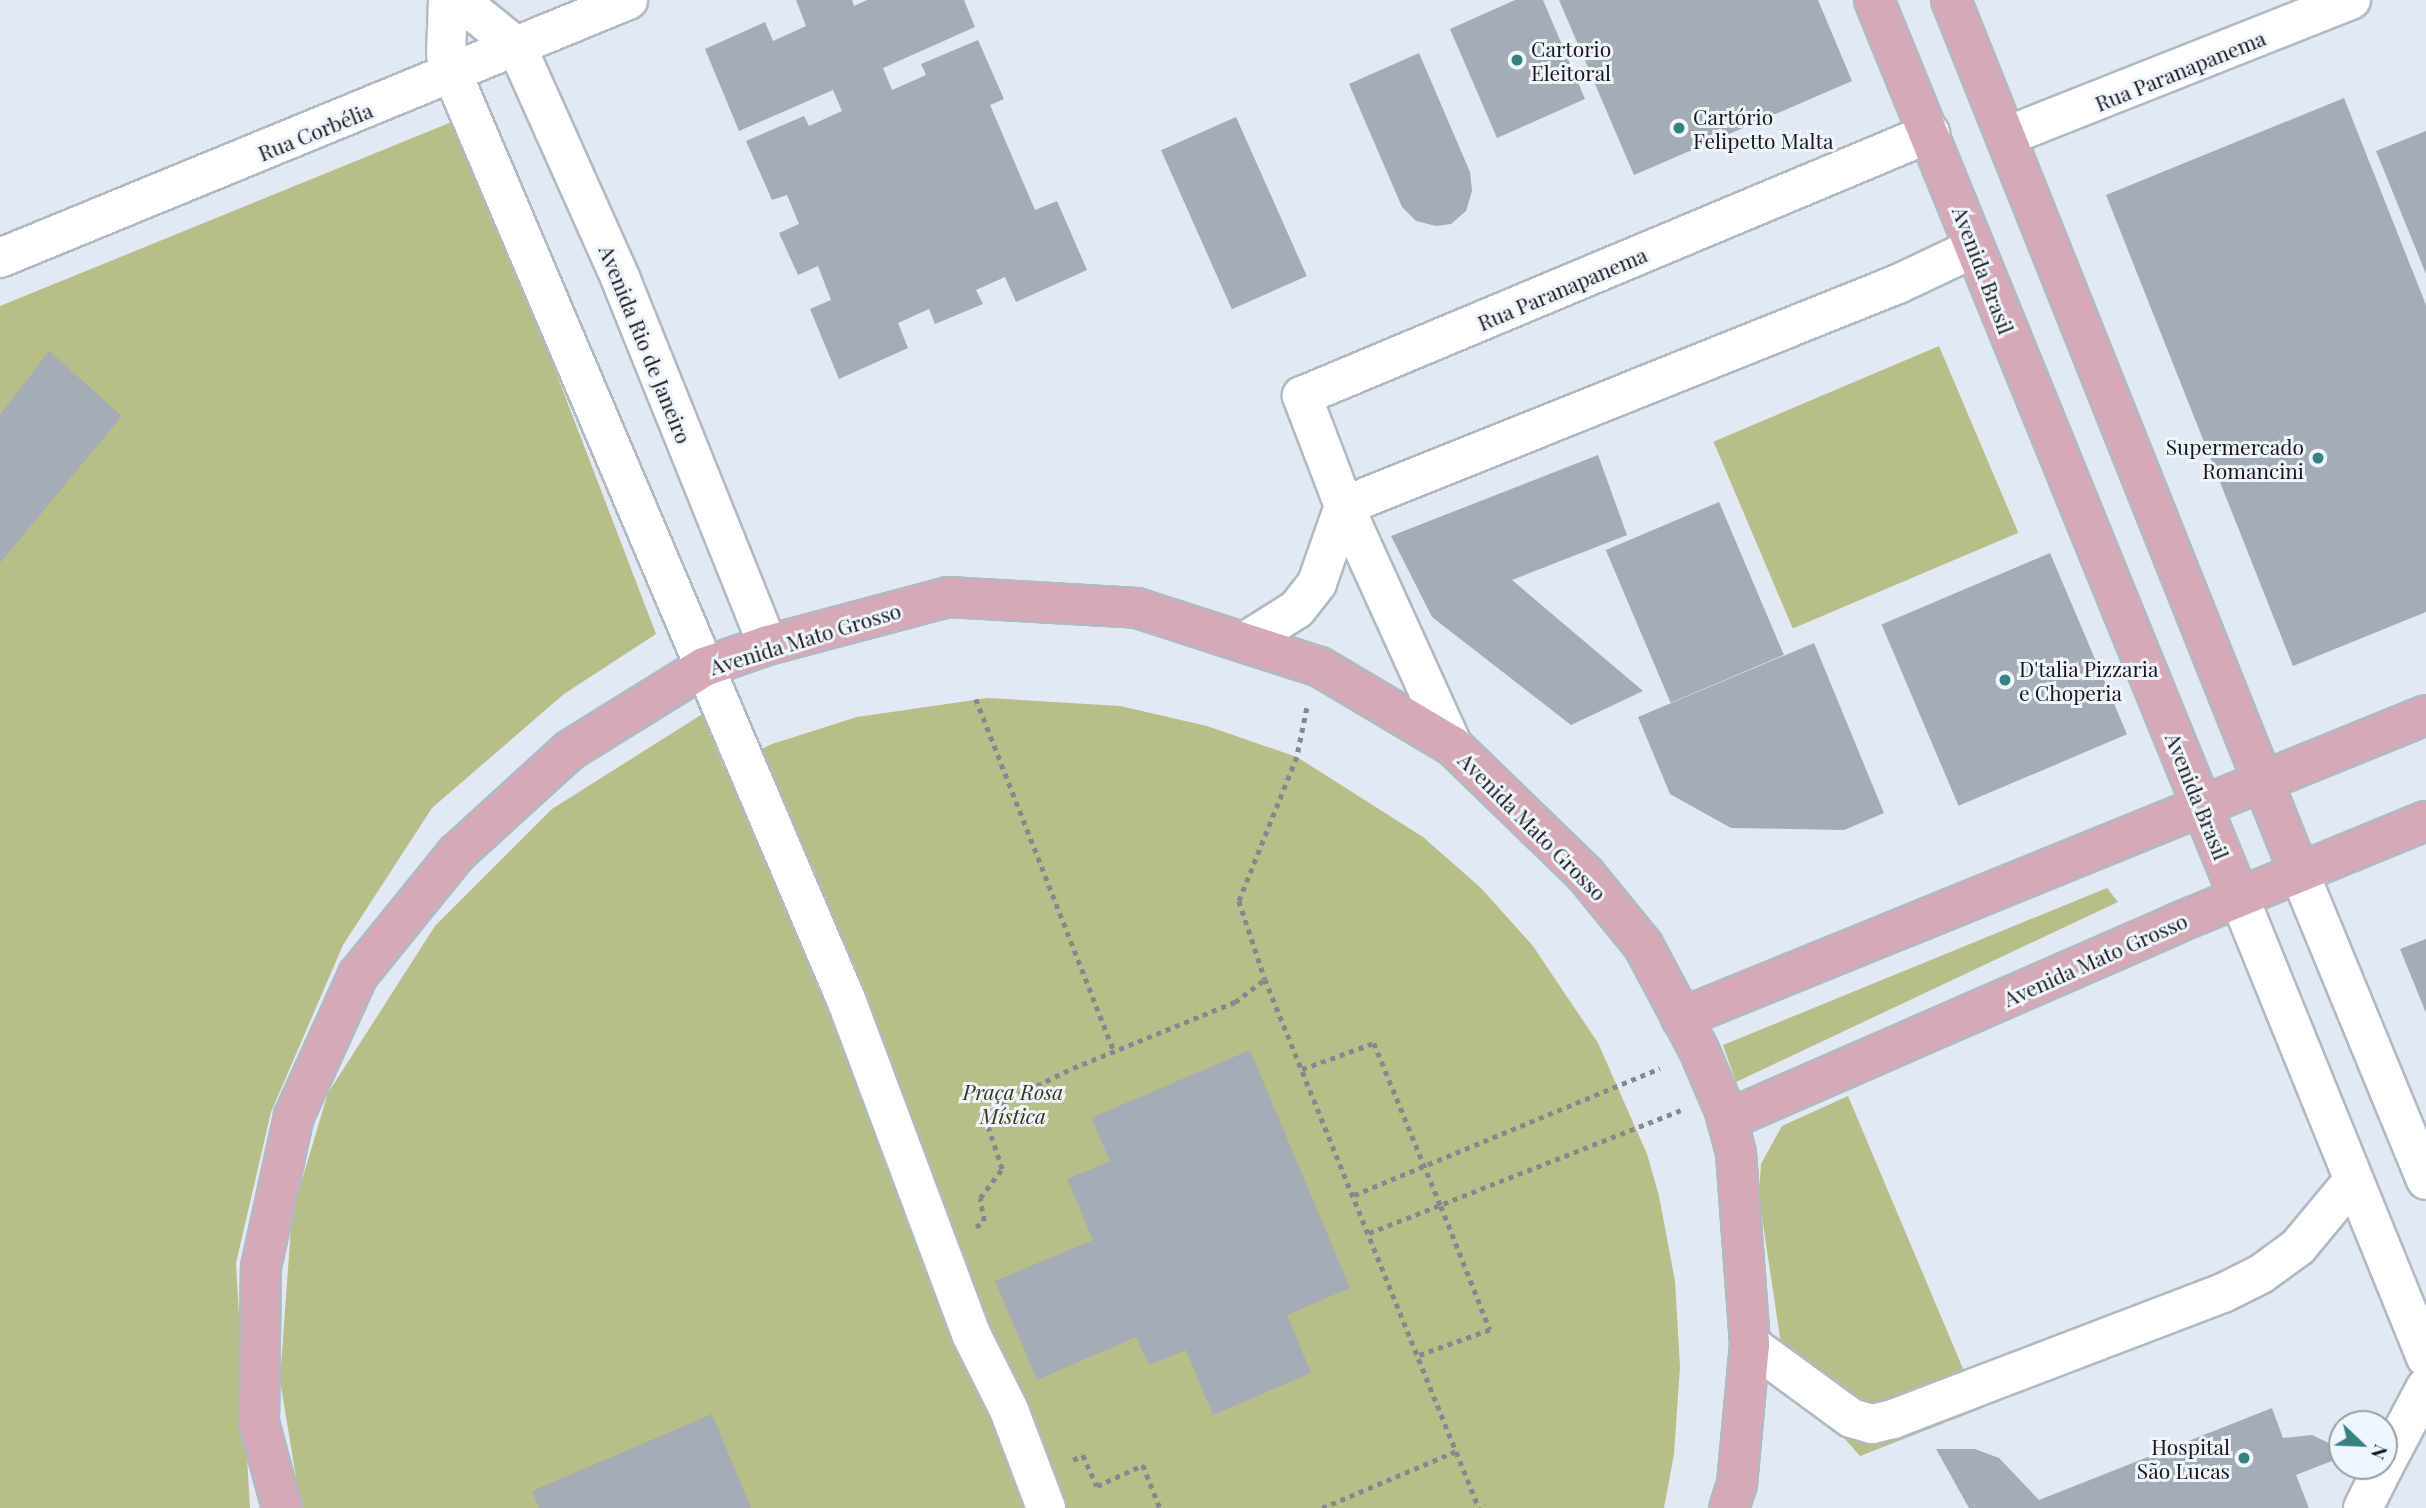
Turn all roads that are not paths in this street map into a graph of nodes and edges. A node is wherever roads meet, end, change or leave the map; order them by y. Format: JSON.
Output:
{"nodes":[{"id":1,"x":448,"y":0,"type":"edge"},
{"id":2,"x":458,"y":0,"type":"edge"},
{"id":3,"x":628,"y":0,"type":"edge"},
{"id":4,"x":1874,"y":0,"type":"edge"},
{"id":5,"x":1951,"y":0,"type":"edge"},
{"id":6,"x":2351,"y":0,"type":"edge"},
{"id":7,"x":517,"y":47,"type":"junction"},
{"id":8,"x":453,"y":75,"type":"junction"},
{"id":9,"x":1930,"y":133,"type":"junction"},
{"id":10,"x":2007,"y":136,"type":"junction"},
{"id":11,"x":1974,"y":248,"type":"junction"},
{"id":12,"x":0,"y":258,"type":"edge"},
{"id":13,"x":1344,"y":506,"type":"junction"},
{"id":14,"x":1246,"y":641,"type":"junction"},
{"id":15,"x":768,"y":645,"type":"junction"},
{"id":16,"x":704,"y":667,"type":"junction"},
{"id":17,"x":2426,"y":715,"type":"edge"},
{"id":18,"x":1453,"y":746,"type":"junction"},
{"id":19,"x":2263,"y":783,"type":"junction"},
{"id":20,"x":2203,"y":808,"type":"junction"},
{"id":21,"x":2426,"y":821,"type":"edge"},
{"id":22,"x":2299,"y":872,"type":"junction"},
{"id":23,"x":2239,"y":897,"type":"junction"},
{"id":24,"x":1690,"y":1034,"type":"junction"},
{"id":25,"x":1723,"y":1107,"type":"junction"},
{"id":26,"x":2426,"y":1180,"type":"edge"},
{"id":27,"x":2352,"y":1182,"type":"junction"},
{"id":28,"x":1750,"y":1344,"type":"junction"},
{"id":29,"x":2426,"y":1358,"type":"edge"},
{"id":30,"x":2426,"y":1387,"type":"edge"},
{"id":31,"x":2398,"y":1440,"type":"edge"},
{"id":32,"x":2377,"y":1480,"type":"edge"},
{"id":33,"x":1039,"y":1492,"type":"edge"},
{"id":34,"x":282,"y":1508,"type":"edge"},
{"id":35,"x":1729,"y":1508,"type":"edge"},
{"id":36,"x":2363,"y":1508,"type":"edge"}],
"edges":[{"from":1,"to":8,"type":"street"},
{"from":2,"to":7,"type":"street"},
{"from":3,"to":7,"type":"street","name":"Rua Corbélia"},
{"from":4,"to":9,"type":"main road","name":"Avenida Brasil"},
{"from":5,"to":10,"type":"main road"},
{"from":6,"to":10,"type":"street","name":"Rua Paranapanema"},
{"from":7,"to":8,"type":"street","name":"Rua Corbélia"},
{"from":7,"to":15,"type":"street","name":"Avenida Rio de Janeiro"},
{"from":8,"to":12,"type":"street","name":"Rua Corbélia"},
{"from":8,"to":16,"type":"street"},
{"from":9,"to":11,"type":"main road","name":"Avenida Brasil"},
{"from":9,"to":13,"type":"street","name":"Rua Paranapanema"},
{"from":10,"to":19,"type":"main road"},
{"from":11,"to":13,"type":"street"},
{"from":11,"to":20,"type":"main road","name":"Avenida Brasil"},
{"from":13,"to":14,"type":"street"},
{"from":13,"to":18,"type":"street","name":"Rua Paranapanema"},
{"from":14,"to":15,"type":"main road","name":"Avenida Mato Grosso"},
{"from":14,"to":18,"type":"main road","name":"Avenida Mato Grosso"},
{"from":15,"to":16,"type":"main road","name":"Avenida Mato Grosso"},
{"from":16,"to":33,"type":"street"},
{"from":16,"to":34,"type":"main road","name":"Avenida Mato Grosso"},
{"from":17,"to":19,"type":"main road"},
{"from":18,"to":24,"type":"main road","name":"Avenida Mato Grosso"},
{"from":19,"to":20,"type":"main road"},
{"from":19,"to":22,"type":"main road"},
{"from":20,"to":23,"type":"main road","name":"Avenida Brasil"},
{"from":20,"to":24,"type":"main road"},
{"from":21,"to":22,"type":"main road","name":"Avenida Mato Grosso"},
{"from":22,"to":23,"type":"main road","name":"Avenida Mato Grosso"},
{"from":22,"to":26,"type":"street"},
{"from":23,"to":25,"type":"main road","name":"Avenida Mato Grosso"},
{"from":23,"to":27,"type":"street","name":"Avenida Brasil"},
{"from":24,"to":25,"type":"main road","name":"Avenida Mato Grosso"},
{"from":25,"to":28,"type":"main road","name":"Avenida Mato Grosso"},
{"from":27,"to":28,"type":"street"},
{"from":27,"to":29,"type":"street","name":"Avenida Brasil"},
{"from":28,"to":35,"type":"main road","name":"Avenida Mato Grosso"},
{"from":30,"to":31,"type":"street"},
{"from":32,"to":36,"type":"street"}]}
